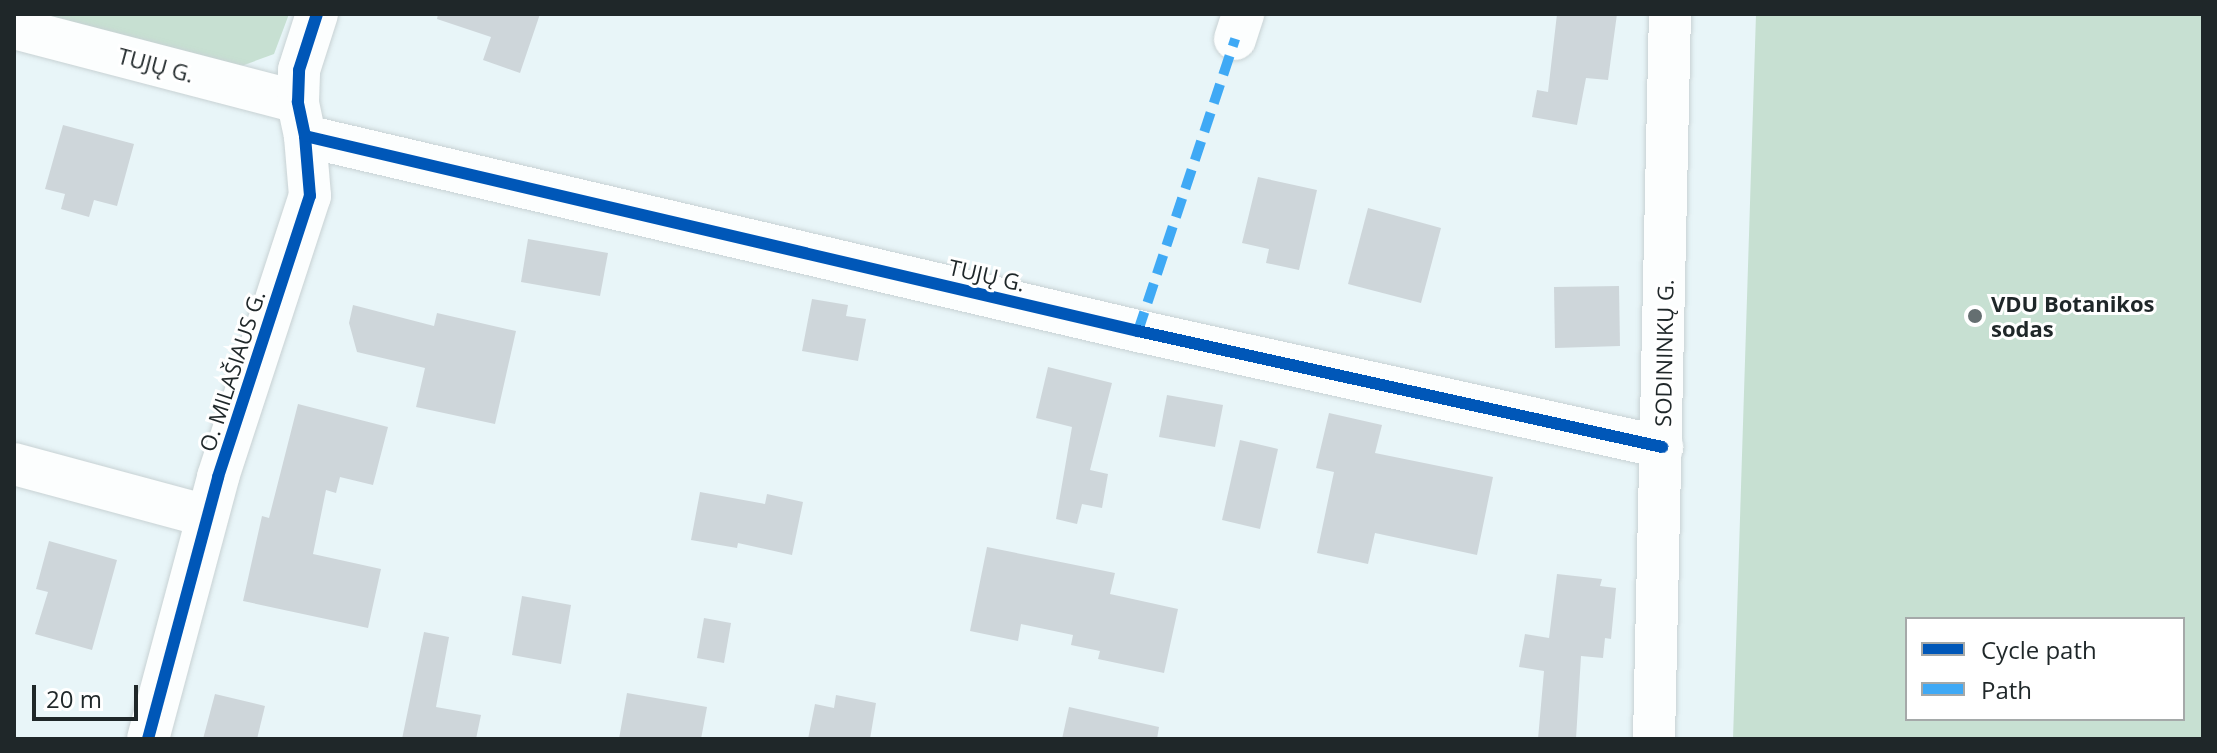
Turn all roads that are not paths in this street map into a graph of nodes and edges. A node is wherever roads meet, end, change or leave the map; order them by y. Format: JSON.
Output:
{"nodes":[{"id":1,"x":317,"y":14,"type":"edge"},
{"id":2,"x":1670,"y":14,"type":"edge"},
{"id":3,"x":14,"y":28,"type":"edge"},
{"id":4,"x":302,"y":119,"type":"junction"},
{"id":5,"x":1662,"y":447,"type":"junction"},
{"id":6,"x":14,"y":464,"type":"edge"},
{"id":7,"x":207,"y":516,"type":"junction"},
{"id":8,"x":148,"y":739,"type":"edge"},
{"id":9,"x":1654,"y":739,"type":"edge"}],
"edges":[{"from":1,"to":4,"type":"street","name":"O. MILAŠIAUS G."},
{"from":2,"to":5,"type":"street","name":"SODININKŲ G."},
{"from":3,"to":4,"type":"street","name":"TUJŲ G."},
{"from":4,"to":5,"type":"street","name":"TUJŲ G."},
{"from":4,"to":7,"type":"street","name":"O. MILAŠIAUS G."},
{"from":5,"to":9,"type":"street","name":"SODININKŲ G."},
{"from":6,"to":7,"type":"street"},
{"from":7,"to":8,"type":"street","name":"O. MILAŠIAUS G."}]}
